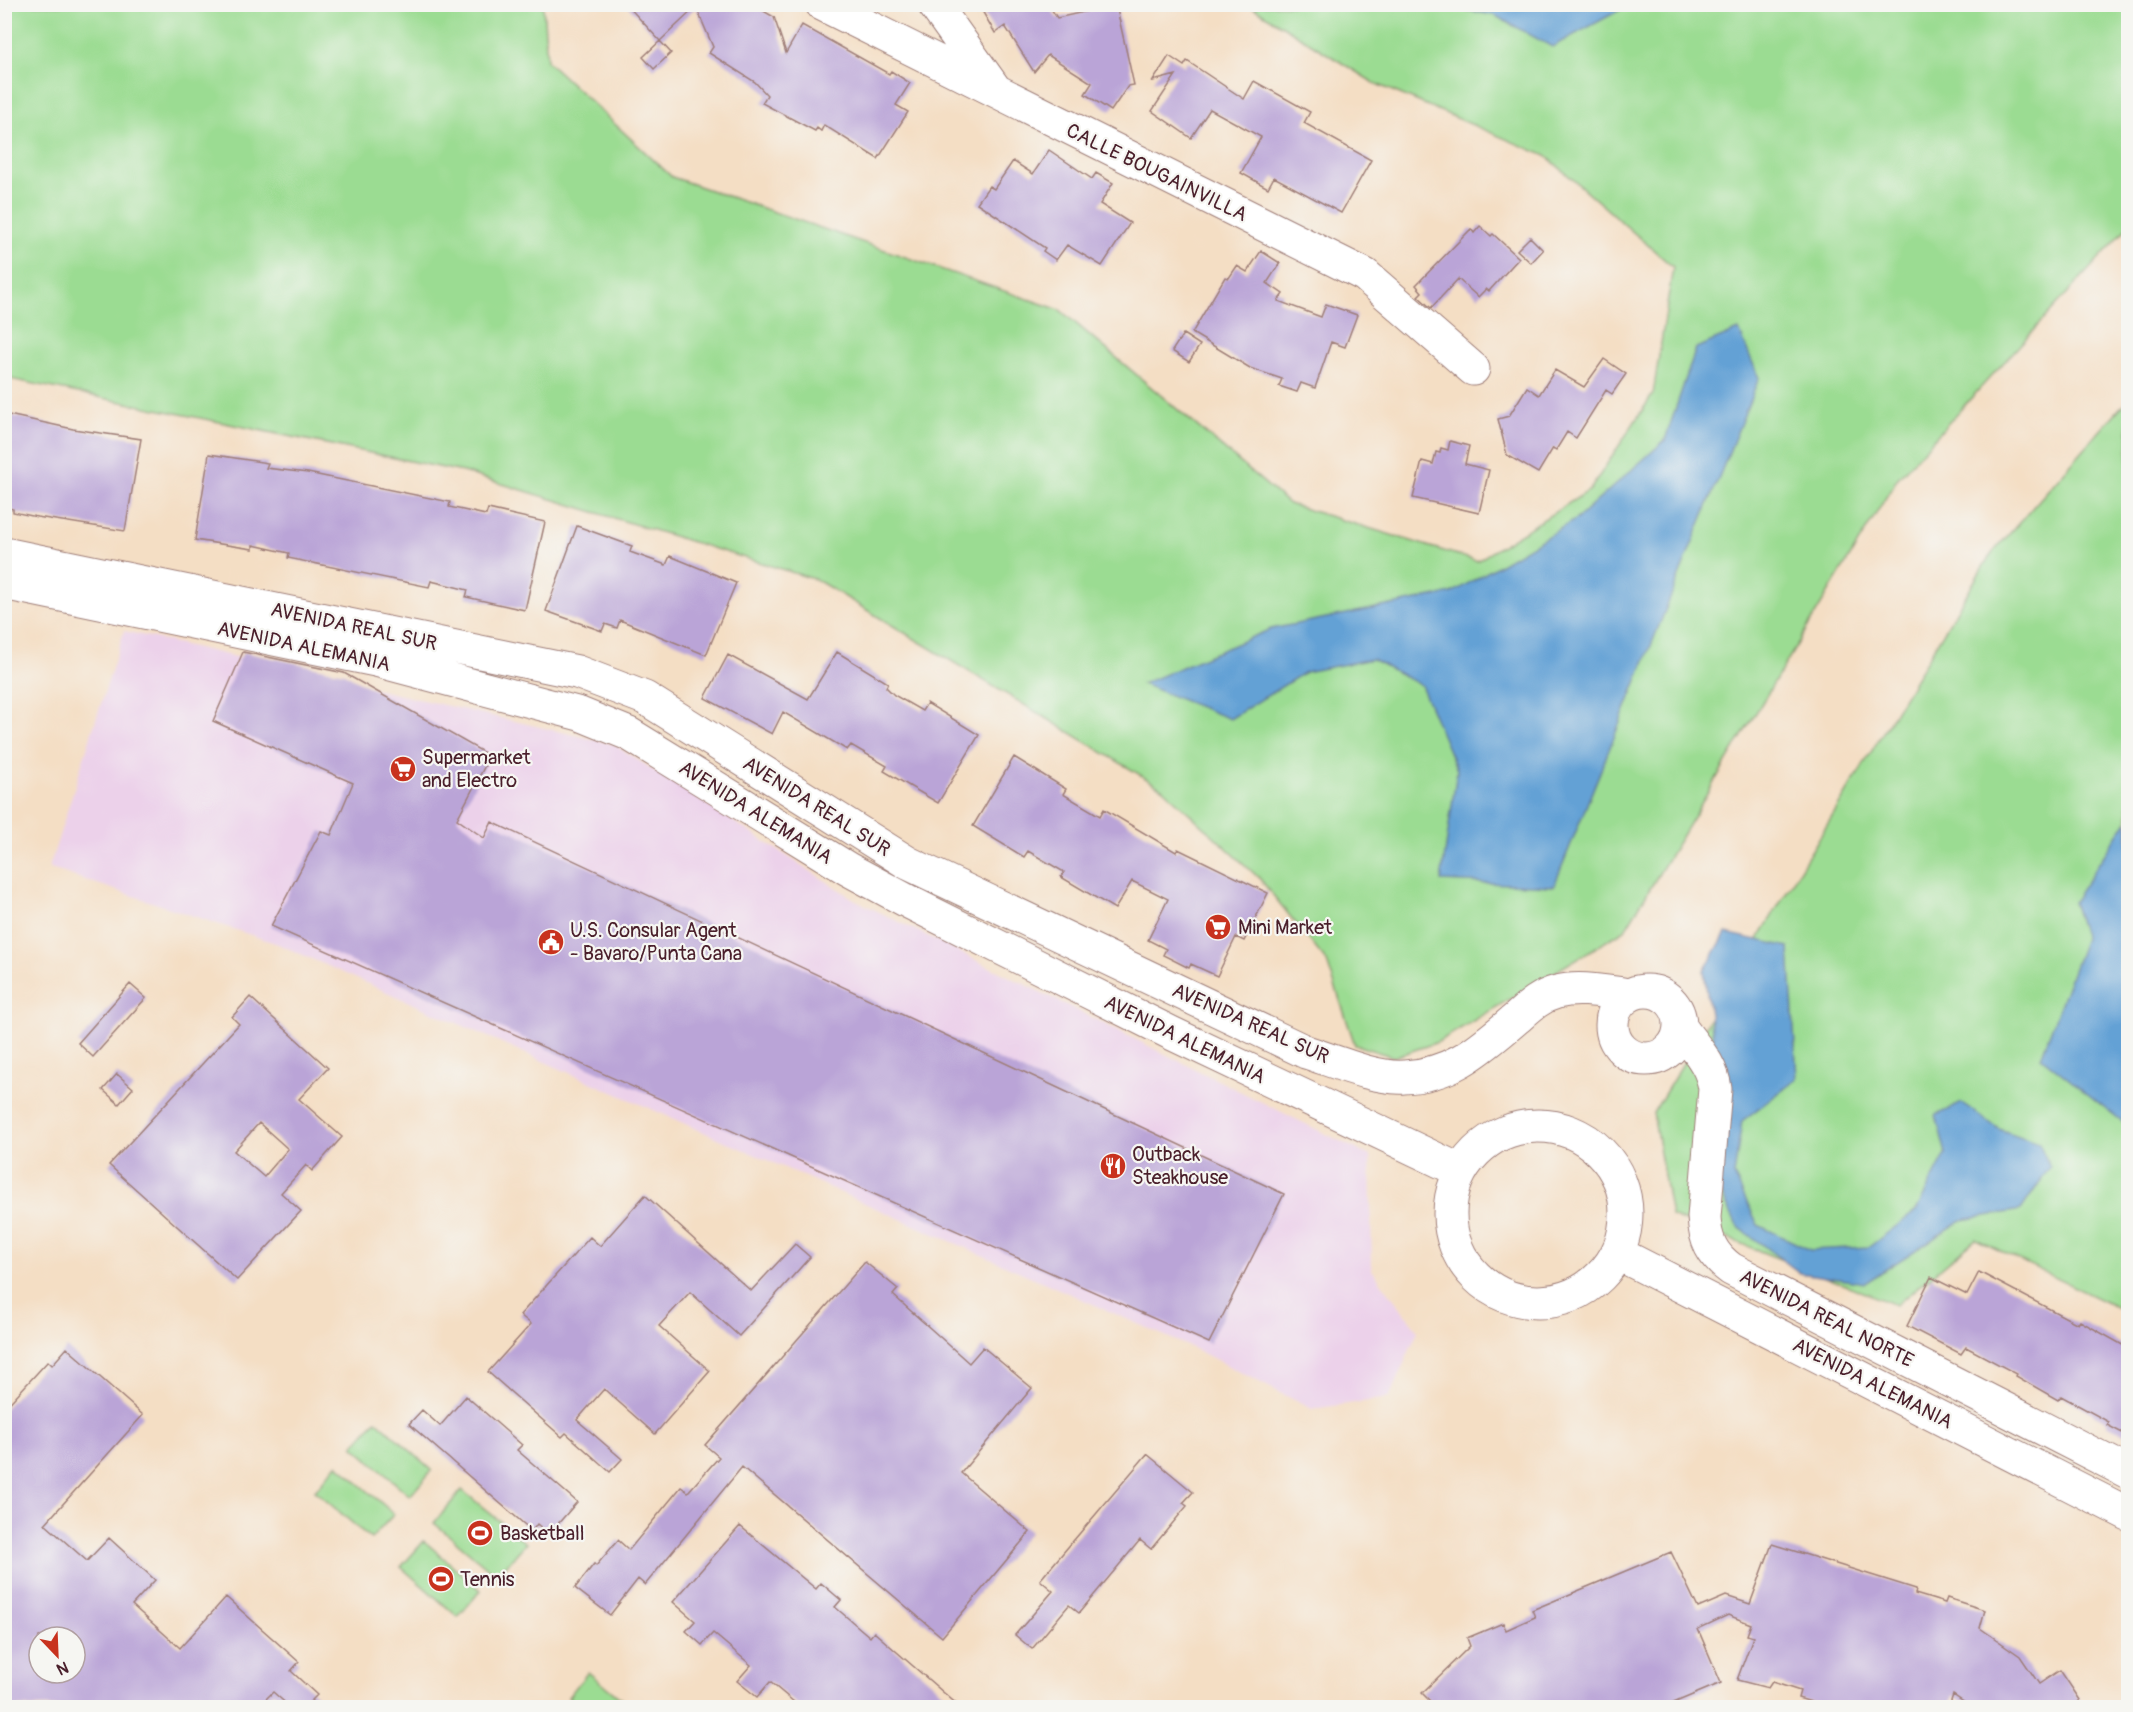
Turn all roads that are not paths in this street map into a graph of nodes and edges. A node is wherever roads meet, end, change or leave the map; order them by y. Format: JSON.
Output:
{"nodes":[{"id":1,"x":822,"y":4,"type":"edge"},
{"id":2,"x":934,"y":4,"type":"edge"},
{"id":3,"x":997,"y":92,"type":"junction"},
{"id":4,"x":1473,"y":369,"type":"dead end"},
{"id":5,"x":4,"y":554,"type":"edge"},
{"id":6,"x":4,"y":583,"type":"edge"},
{"id":7,"x":1621,"y":1006,"type":"junction"},
{"id":8,"x":1683,"y":1044,"type":"junction"},
{"id":9,"x":1461,"y":1172,"type":"junction"},
{"id":10,"x":1617,"y":1253,"type":"junction"},
{"id":11,"x":2128,"y":1472,"type":"edge"},
{"id":12,"x":2128,"y":1514,"type":"edge"}],
"edges":[{"from":1,"to":3,"type":"street","name":"CALLE BOUGAINVILLA"},
{"from":2,"to":3,"type":"street"},
{"from":3,"to":4,"type":"street","name":"CALLE BOUGAINVILLA"},
{"from":5,"to":7,"type":"street","name":"AVENIDA REAL SUR"},
{"from":6,"to":9,"type":"street","name":"AVENIDA ALEMANIA"},
{"from":7,"to":8,"type":"street"},
{"from":7,"to":8,"type":"street"},
{"from":8,"to":11,"type":"street","name":"AVENIDA REAL NORTE"},
{"from":9,"to":10,"type":"street"},
{"from":9,"to":10,"type":"street"},
{"from":10,"to":12,"type":"street","name":"AVENIDA ALEMANIA"}]}
